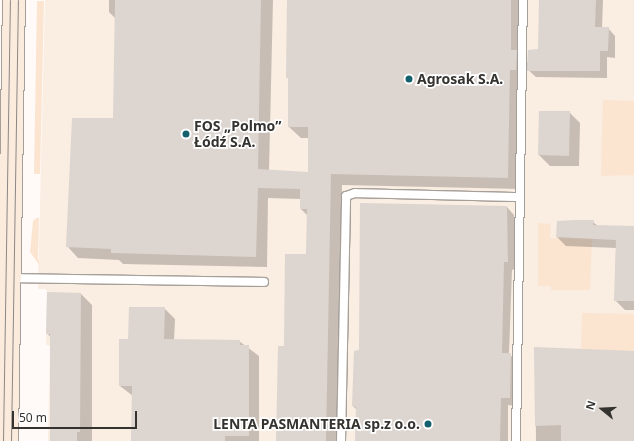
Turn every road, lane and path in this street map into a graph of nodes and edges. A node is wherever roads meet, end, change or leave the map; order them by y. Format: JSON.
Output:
{"nodes":[{"id":1,"x":14,"y":0,"type":"edge"},
{"id":2,"x":523,"y":0,"type":"edge"},
{"id":3,"x":520,"y":197,"type":"junction"},
{"id":4,"x":9,"y":278,"type":"junction"},
{"id":5,"x":264,"y":282,"type":"dead end"},
{"id":6,"x":7,"y":441,"type":"edge"},
{"id":7,"x":341,"y":441,"type":"edge"},
{"id":8,"x":516,"y":441,"type":"edge"}],
"edges":[{"from":1,"to":4,"type":"street"},
{"from":2,"to":3,"type":"lane"},
{"from":3,"to":7,"type":"lane"},
{"from":3,"to":8,"type":"lane"},
{"from":4,"to":5,"type":"lane"},
{"from":4,"to":6,"type":"street"}]}
